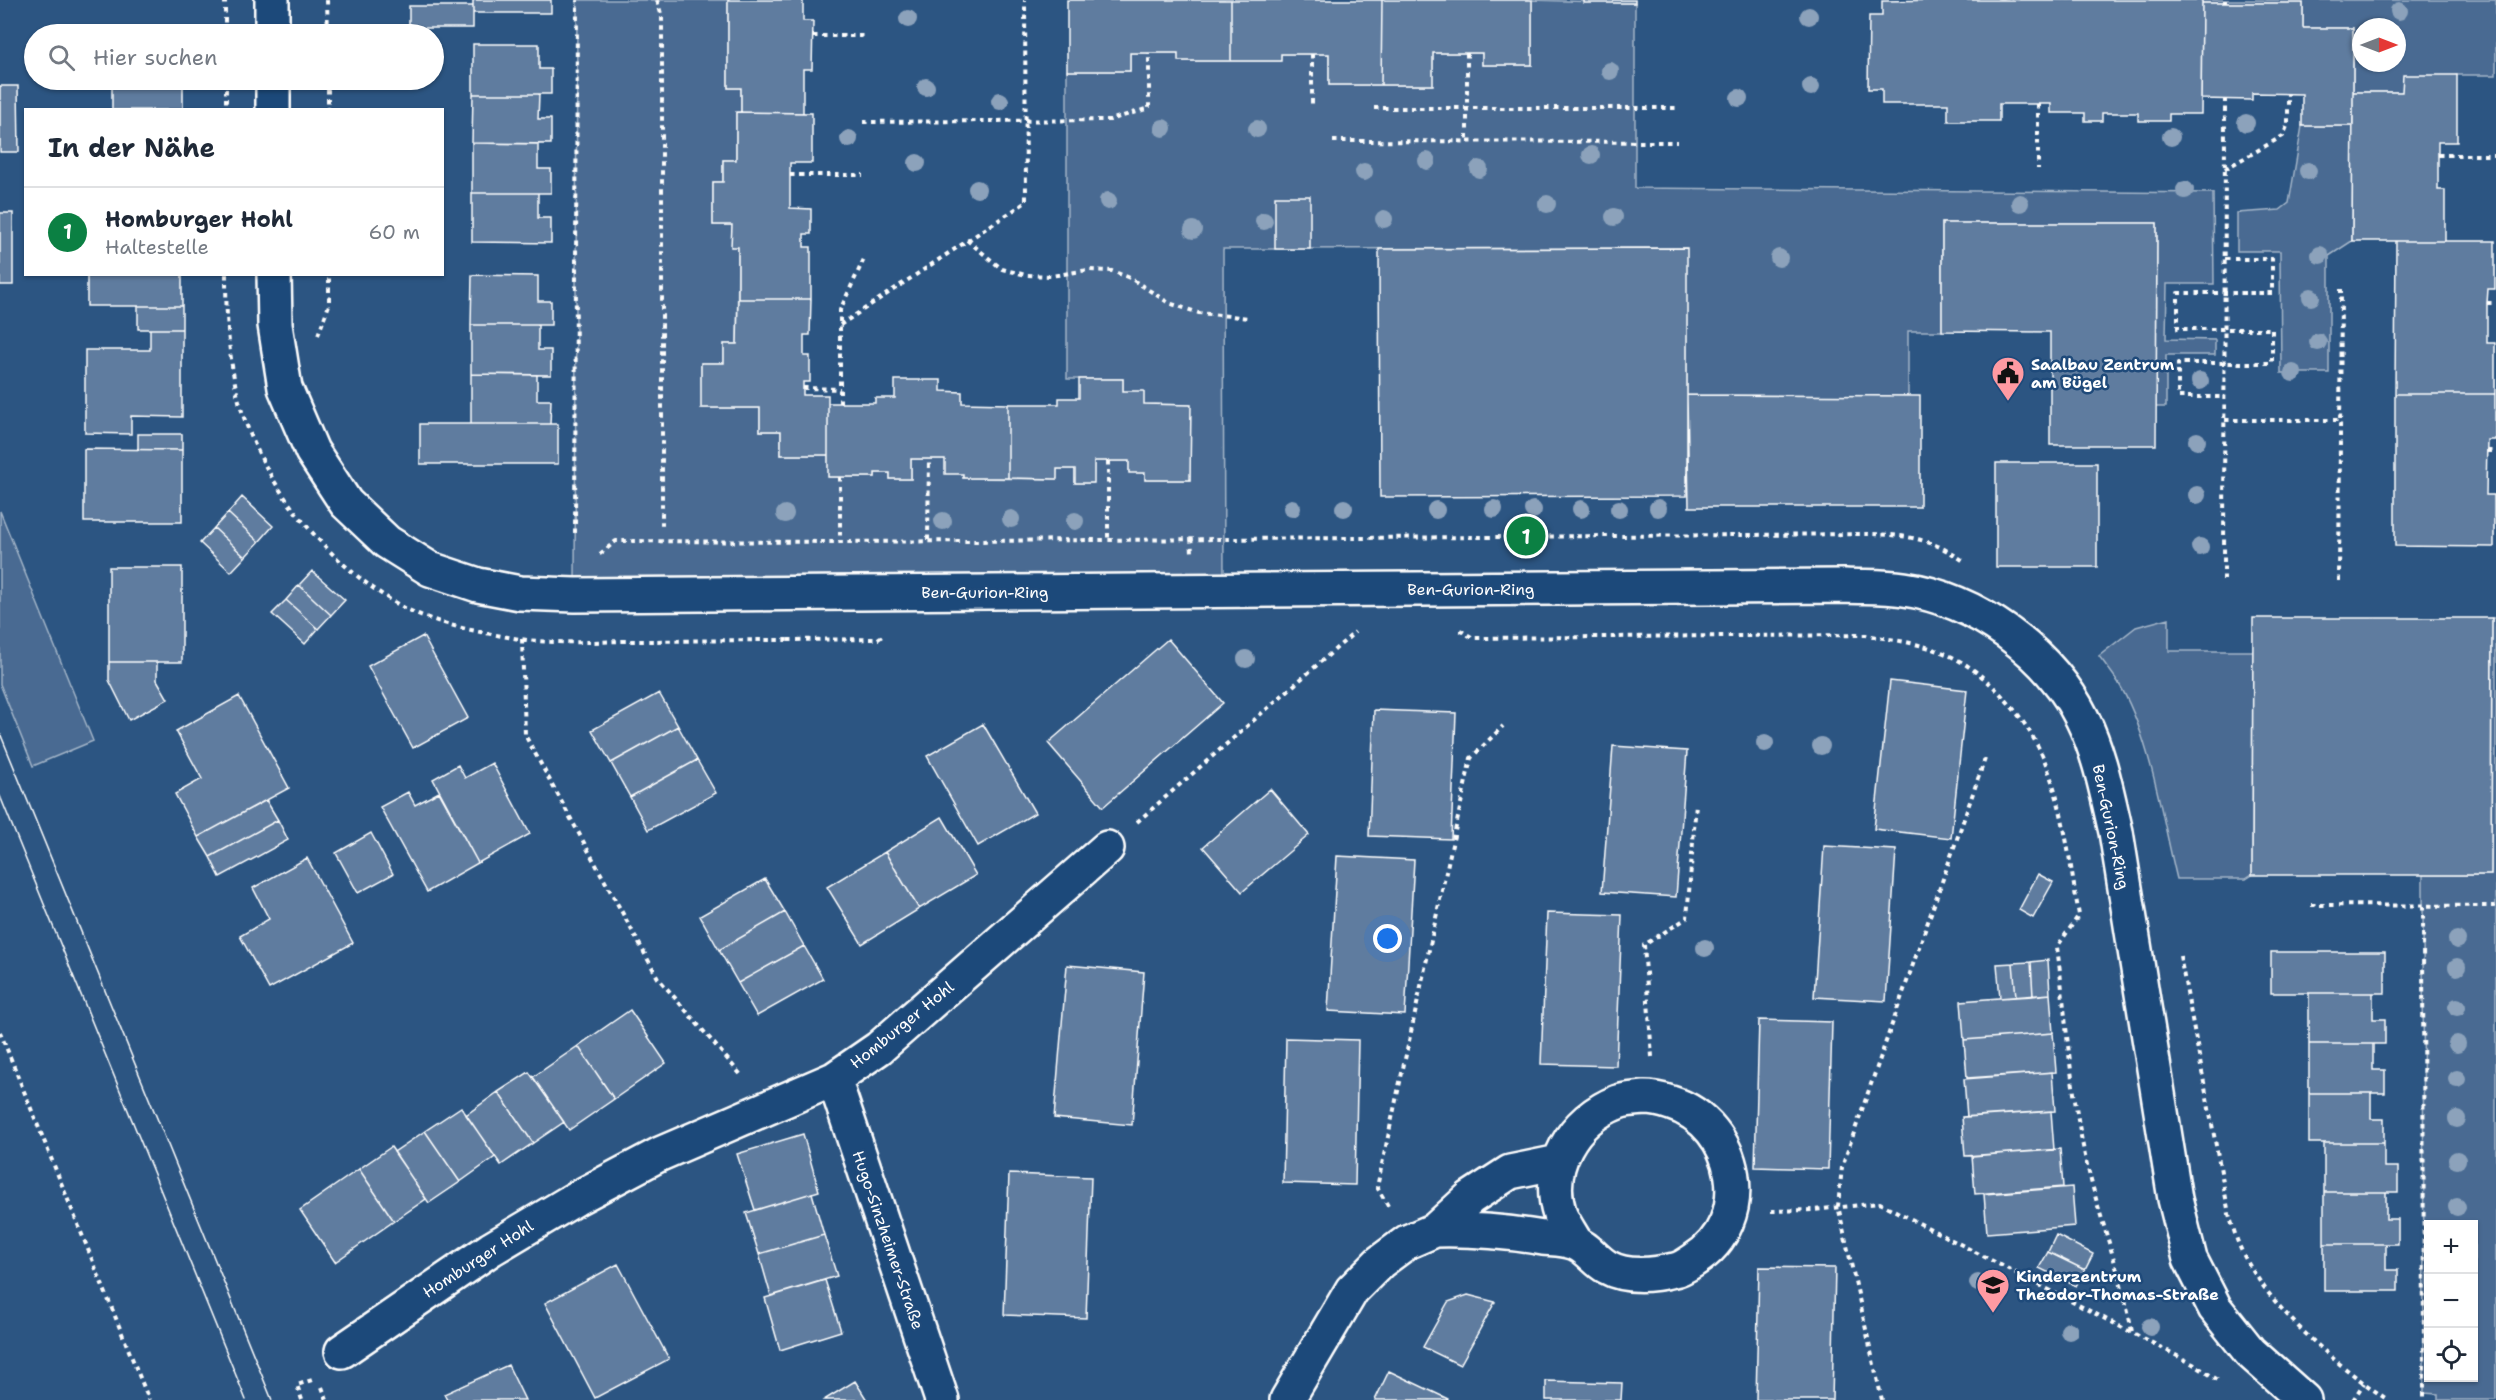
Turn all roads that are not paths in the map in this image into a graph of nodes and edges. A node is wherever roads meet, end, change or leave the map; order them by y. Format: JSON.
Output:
{"nodes":[{"id":1,"x":272,"y":0,"type":"edge"},
{"id":2,"x":272,"y":24,"type":"edge"},
{"id":3,"x":273,"y":90,"type":"edge"},
{"id":4,"x":273,"y":108,"type":"edge"},
{"id":5,"x":274,"y":276,"type":"edge"},
{"id":6,"x":1107,"y":848,"type":"road end"},
{"id":7,"x":834,"y":1079,"type":"junction"},
{"id":8,"x":1559,"y":1162,"type":"junction"},
{"id":9,"x":1421,"y":1236,"type":"junction"},
{"id":10,"x":1576,"y":1243,"type":"junction"},
{"id":11,"x":342,"y":1351,"type":"dead end"},
{"id":12,"x":942,"y":1400,"type":"edge"},
{"id":13,"x":1287,"y":1400,"type":"edge"},
{"id":14,"x":2304,"y":1400,"type":"edge"}],
"edges":[{"from":1,"to":2,"type":"street"},
{"from":3,"to":4,"type":"street"},
{"from":5,"to":14,"type":"street","name":"Ben-Gurion-Ring"},
{"from":6,"to":7,"type":"street","name":"Homburger Hohl"},
{"from":7,"to":11,"type":"street","name":"Homburger Hohl"},
{"from":7,"to":12,"type":"street","name":"Hugo-Sinzheimer-Straße"},
{"from":8,"to":9,"type":"street"},
{"from":8,"to":10,"type":"street"},
{"from":8,"to":10,"type":"street"},
{"from":9,"to":10,"type":"street"},
{"from":9,"to":13,"type":"street"}]}
